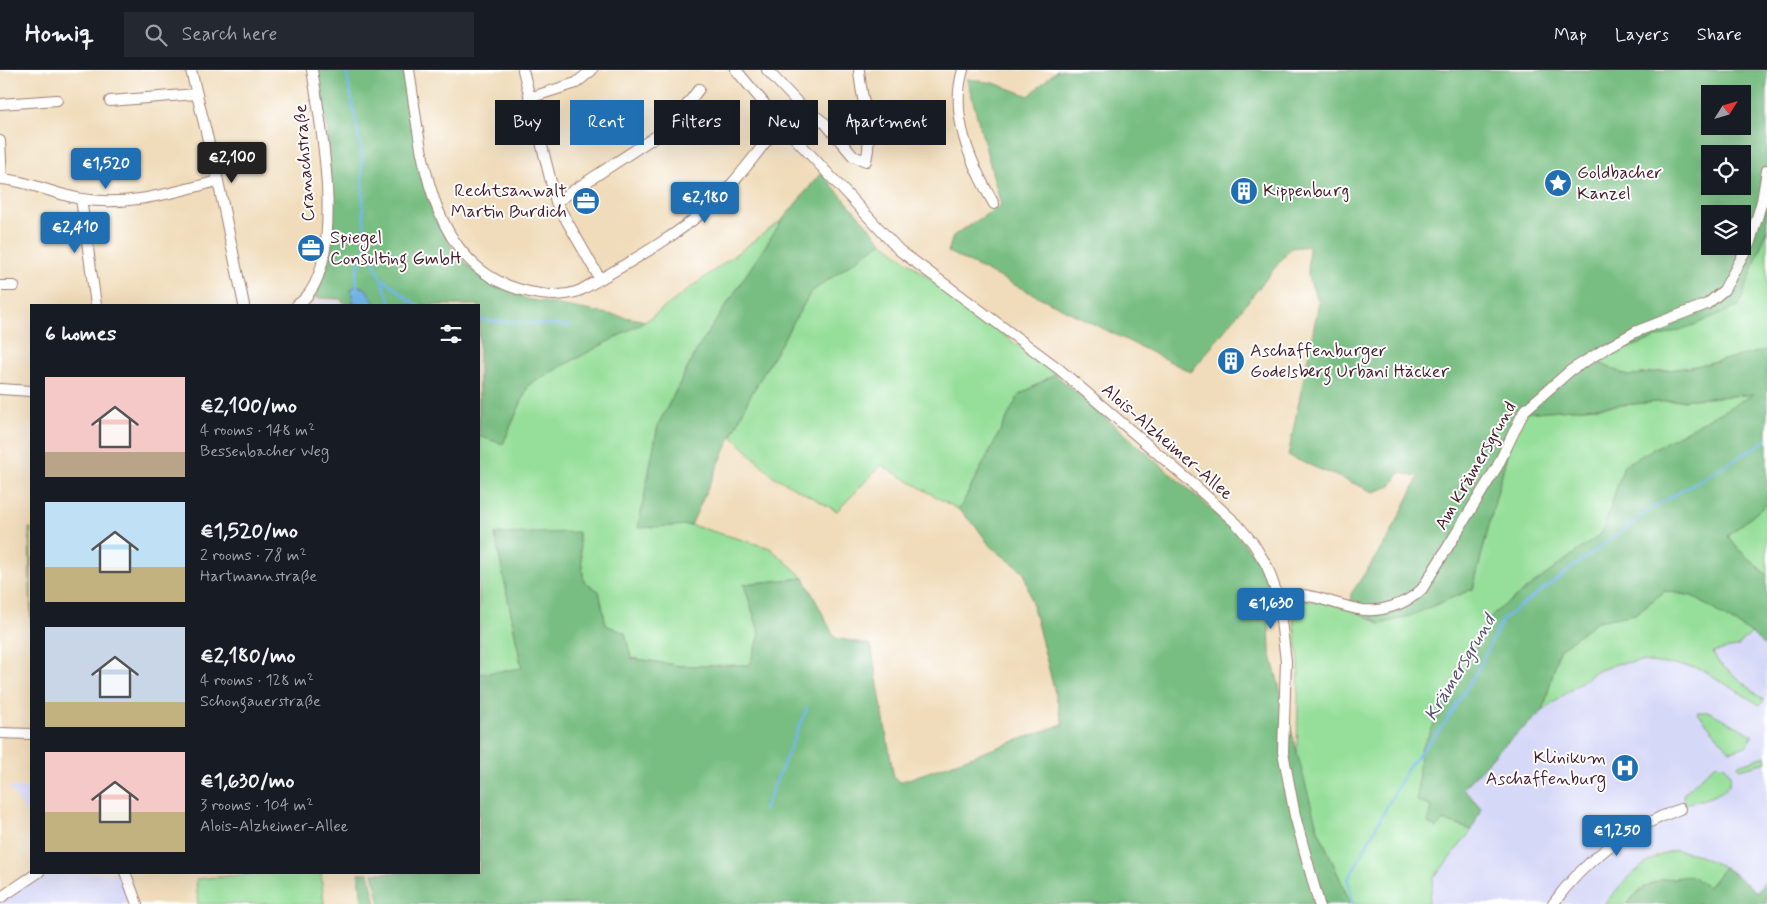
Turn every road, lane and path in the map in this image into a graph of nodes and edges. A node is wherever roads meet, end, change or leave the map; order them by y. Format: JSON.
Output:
{"nodes":[{"id":1,"x":191,"y":70,"type":"edge"},
{"id":2,"x":312,"y":70,"type":"edge"},
{"id":3,"x":409,"y":70,"type":"edge"},
{"id":4,"x":523,"y":70,"type":"edge"},
{"id":5,"x":592,"y":70,"type":"edge"},
{"id":6,"x":736,"y":70,"type":"edge"},
{"id":7,"x":766,"y":70,"type":"edge"},
{"id":8,"x":859,"y":70,"type":"edge"},
{"id":9,"x":963,"y":70,"type":"edge"},
{"id":10,"x":698,"y":89,"type":"dead end"},
{"id":11,"x":196,"y":94,"type":"junction"},
{"id":12,"x":529,"y":98,"type":"junction"},
{"id":13,"x":57,"y":100,"type":"dead end"},
{"id":14,"x":761,"y":100,"type":"edge"},
{"id":15,"x":795,"y":100,"type":"edge"},
{"id":16,"x":110,"y":101,"type":"dead end"},
{"id":17,"x":0,"y":104,"type":"edge"},
{"id":18,"x":818,"y":118,"type":"edge"},
{"id":19,"x":0,"y":141,"type":"edge"},
{"id":20,"x":762,"y":145,"type":"edge"},
{"id":21,"x":802,"y":145,"type":"edge"},
{"id":22,"x":1767,"y":170,"type":"edge"},
{"id":23,"x":1,"y":179,"type":"edge"},
{"id":24,"x":218,"y":181,"type":"junction"},
{"id":25,"x":81,"y":199,"type":"junction"},
{"id":26,"x":556,"y":202,"type":"junction"},
{"id":27,"x":994,"y":204,"type":"dead end"},
{"id":28,"x":600,"y":279,"type":"junction"},
{"id":29,"x":0,"y":286,"type":"edge"},
{"id":30,"x":14,"y":286,"type":"dead end"},
{"id":31,"x":96,"y":304,"type":"edge"},
{"id":32,"x":244,"y":304,"type":"edge"},
{"id":33,"x":298,"y":304,"type":"edge"},
{"id":34,"x":0,"y":389,"type":"edge"},
{"id":35,"x":30,"y":391,"type":"edge"},
{"id":36,"x":1278,"y":597,"type":"junction"},
{"id":37,"x":0,"y":733,"type":"edge"},
{"id":38,"x":30,"y":734,"type":"edge"},
{"id":39,"x":1680,"y":809,"type":"dead end"},
{"id":40,"x":36,"y":874,"type":"edge"},
{"id":41,"x":126,"y":874,"type":"edge"},
{"id":42,"x":0,"y":898,"type":"edge"},
{"id":43,"x":137,"y":904,"type":"edge"},
{"id":44,"x":1318,"y":904,"type":"edge"},
{"id":45,"x":1553,"y":904,"type":"edge"}],
"edges":[{"from":1,"to":11,"type":"street"},
{"from":2,"to":33,"type":"street","name":"Cranachstraße"},
{"from":3,"to":28,"type":"street"},
{"from":4,"to":12,"type":"street"},
{"from":5,"to":12,"type":"street"},
{"from":6,"to":14,"type":"street","name":"Alois-Alzheimer-Allee"},
{"from":7,"to":15,"type":"street"},
{"from":8,"to":18,"type":"street"},
{"from":9,"to":27,"type":"street"},
{"from":10,"to":26,"type":"street"},
{"from":11,"to":16,"type":"street"},
{"from":11,"to":24,"type":"street"},
{"from":12,"to":26,"type":"street"},
{"from":13,"to":17,"type":"street"},
{"from":19,"to":23,"type":"street"},
{"from":20,"to":28,"type":"street"},
{"from":21,"to":36,"type":"street","name":"Alois-Alzheimer-Allee"},
{"from":22,"to":36,"type":"street","name":"Am Krämersgrund"},
{"from":23,"to":25,"type":"street"},
{"from":24,"to":25,"type":"street"},
{"from":24,"to":32,"type":"street"},
{"from":25,"to":31,"type":"street"},
{"from":26,"to":28,"type":"street"},
{"from":29,"to":30,"type":"street"},
{"from":34,"to":35,"type":"street"},
{"from":36,"to":44,"type":"street","name":"Alois-Alzheimer-Allee"},
{"from":37,"to":38,"type":"street"},
{"from":39,"to":45,"type":"street"},
{"from":40,"to":42,"type":"street"},
{"from":41,"to":43,"type":"street"}]}
